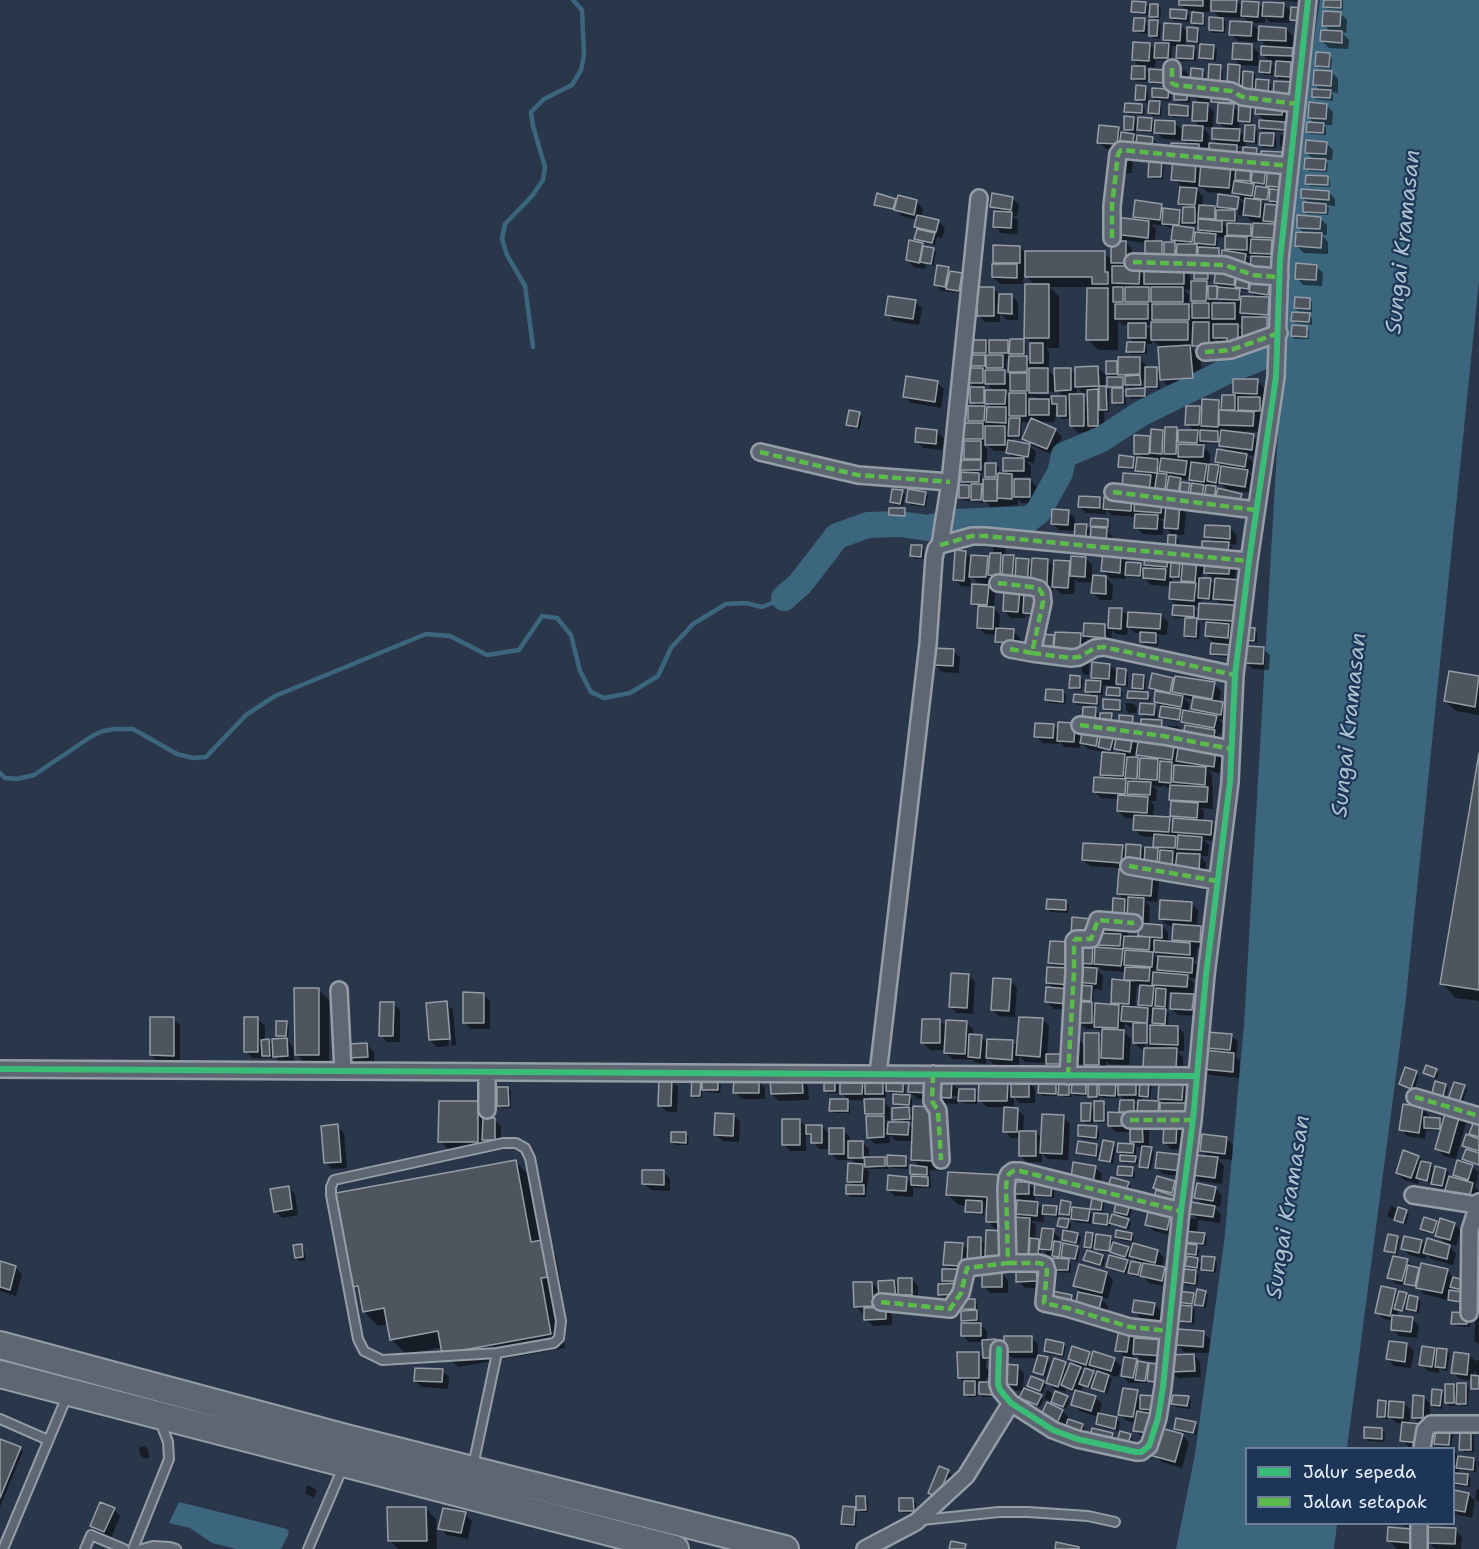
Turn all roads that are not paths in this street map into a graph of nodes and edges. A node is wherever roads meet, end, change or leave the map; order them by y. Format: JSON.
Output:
{"nodes":[{"id":1,"x":1308,"y":0,"type":"edge"},
{"id":2,"x":1172,"y":68,"type":"dead end"},
{"id":3,"x":1297,"y":104,"type":"junction"},
{"id":4,"x":1290,"y":166,"type":"junction"},
{"id":5,"x":979,"y":198,"type":"dead end"},
{"id":6,"x":1112,"y":238,"type":"dead end"},
{"id":7,"x":1133,"y":262,"type":"dead end"},
{"id":8,"x":1280,"y":277,"type":"junction"},
{"id":9,"x":1279,"y":335,"type":"junction"},
{"id":10,"x":1205,"y":352,"type":"dead end"},
{"id":11,"x":760,"y":452,"type":"dead end"},
{"id":12,"x":950,"y":482,"type":"junction"},
{"id":13,"x":1113,"y":492,"type":"dead end"},
{"id":14,"x":1256,"y":510,"type":"junction"},
{"id":15,"x":941,"y":541,"type":"junction"},
{"id":16,"x":1249,"y":561,"type":"junction"},
{"id":17,"x":998,"y":583,"type":"dead end"},
{"id":18,"x":1010,"y":648,"type":"dead end"},
{"id":19,"x":1032,"y":653,"type":"junction"},
{"id":20,"x":1234,"y":675,"type":"junction"},
{"id":21,"x":1080,"y":725,"type":"dead end"},
{"id":22,"x":1231,"y":749,"type":"junction"},
{"id":23,"x":1129,"y":866,"type":"dead end"},
{"id":24,"x":1217,"y":881,"type":"junction"},
{"id":25,"x":1134,"y":922,"type":"dead end"},
{"id":26,"x":339,"y":990,"type":"dead end"},
{"id":27,"x":0,"y":1069,"type":"edge"},
{"id":28,"x":343,"y":1071,"type":"junction"},
{"id":29,"x":486,"y":1072,"type":"junction"},
{"id":30,"x":878,"y":1074,"type":"junction"},
{"id":31,"x":933,"y":1074,"type":"junction"},
{"id":32,"x":1068,"y":1076,"type":"junction"},
{"id":33,"x":1196,"y":1076,"type":"junction"},
{"id":34,"x":1414,"y":1097,"type":"dead end"},
{"id":35,"x":486,"y":1110,"type":"dead end"},
{"id":36,"x":1479,"y":1116,"type":"edge"},
{"id":37,"x":1130,"y":1119,"type":"dead end"},
{"id":38,"x":1193,"y":1120,"type":"junction"},
{"id":39,"x":941,"y":1160,"type":"dead end"},
{"id":40,"x":1413,"y":1195,"type":"dead end"},
{"id":41,"x":1478,"y":1203,"type":"edge"},
{"id":42,"x":1180,"y":1211,"type":"junction"},
{"id":43,"x":1008,"y":1263,"type":"junction"},
{"id":44,"x":881,"y":1302,"type":"dead end"},
{"id":45,"x":1469,"y":1313,"type":"dead end"},
{"id":46,"x":1168,"y":1331,"type":"junction"},
{"id":47,"x":0,"y":1345,"type":"edge"},
{"id":48,"x":999,"y":1349,"type":"dead end"},
{"id":49,"x":497,"y":1353,"type":"junction"},
{"id":50,"x":38,"y":1355,"type":"junction"},
{"id":51,"x":0,"y":1374,"type":"edge"},
{"id":52,"x":28,"y":1382,"type":"junction"},
{"id":53,"x":69,"y":1392,"type":"junction"},
{"id":54,"x":1011,"y":1403,"type":"junction"},
{"id":55,"x":157,"y":1414,"type":"junction"},
{"id":56,"x":0,"y":1419,"type":"edge"},
{"id":57,"x":1479,"y":1424,"type":"edge"},
{"id":58,"x":48,"y":1440,"type":"junction"},
{"id":59,"x":1422,"y":1447,"type":"edge"},
{"id":60,"x":345,"y":1462,"type":"junction"},
{"id":61,"x":472,"y":1470,"type":"junction"},
{"id":62,"x":918,"y":1521,"type":"junction"},
{"id":63,"x":1115,"y":1522,"type":"dead end"},
{"id":64,"x":1419,"y":1525,"type":"edge"},
{"id":65,"x":3,"y":1549,"type":"edge"},
{"id":66,"x":85,"y":1549,"type":"edge"},
{"id":67,"x":124,"y":1549,"type":"edge"},
{"id":68,"x":133,"y":1549,"type":"edge"},
{"id":69,"x":142,"y":1549,"type":"edge"},
{"id":70,"x":176,"y":1549,"type":"edge"},
{"id":71,"x":308,"y":1549,"type":"edge"},
{"id":72,"x":675,"y":1549,"type":"edge"},
{"id":73,"x":785,"y":1549,"type":"edge"},
{"id":74,"x":865,"y":1549,"type":"edge"},
{"id":75,"x":1419,"y":1549,"type":"edge"}],
"edges":[{"from":1,"to":3,"type":"street"},
{"from":2,"to":3,"type":"street"},
{"from":3,"to":4,"type":"street"},
{"from":4,"to":6,"type":"street"},
{"from":4,"to":8,"type":"street"},
{"from":5,"to":12,"type":"street"},
{"from":7,"to":8,"type":"street"},
{"from":8,"to":9,"type":"street"},
{"from":9,"to":10,"type":"street"},
{"from":9,"to":14,"type":"street"},
{"from":11,"to":12,"type":"street"},
{"from":12,"to":15,"type":"street"},
{"from":13,"to":14,"type":"street"},
{"from":14,"to":16,"type":"street"},
{"from":15,"to":16,"type":"street"},
{"from":15,"to":30,"type":"street"},
{"from":16,"to":20,"type":"street"},
{"from":17,"to":19,"type":"street"},
{"from":18,"to":19,"type":"street"},
{"from":19,"to":20,"type":"street"},
{"from":20,"to":22,"type":"street"},
{"from":21,"to":22,"type":"street"},
{"from":22,"to":24,"type":"street"},
{"from":23,"to":24,"type":"street"},
{"from":24,"to":33,"type":"street"},
{"from":25,"to":32,"type":"street"},
{"from":26,"to":28,"type":"street"},
{"from":27,"to":28,"type":"street"},
{"from":28,"to":29,"type":"street"},
{"from":29,"to":30,"type":"street"},
{"from":29,"to":35,"type":"street"},
{"from":30,"to":31,"type":"street"},
{"from":31,"to":32,"type":"street"},
{"from":31,"to":39,"type":"street"},
{"from":32,"to":33,"type":"street"},
{"from":33,"to":38,"type":"street"},
{"from":34,"to":36,"type":"street"},
{"from":37,"to":38,"type":"street"},
{"from":38,"to":42,"type":"street"},
{"from":40,"to":41,"type":"street"},
{"from":41,"to":45,"type":"street"},
{"from":42,"to":43,"type":"street"},
{"from":42,"to":46,"type":"street"},
{"from":43,"to":44,"type":"street"},
{"from":43,"to":46,"type":"street"},
{"from":46,"to":54,"type":"street"},
{"from":47,"to":50,"type":"highway"},
{"from":48,"to":54,"type":"street"},
{"from":49,"to":49,"type":"lane"},
{"from":49,"to":61,"type":"lane"},
{"from":50,"to":52,"type":"highway"},
{"from":50,"to":61,"type":"highway"},
{"from":51,"to":52,"type":"highway"},
{"from":52,"to":53,"type":"highway"},
{"from":53,"to":55,"type":"highway"},
{"from":53,"to":58,"type":"lane"},
{"from":54,"to":62,"type":"street"},
{"from":55,"to":60,"type":"highway"},
{"from":55,"to":68,"type":"lane"},
{"from":56,"to":58,"type":"lane"},
{"from":57,"to":59,"type":"street"},
{"from":58,"to":65,"type":"lane"},
{"from":60,"to":71,"type":"lane"},
{"from":60,"to":72,"type":"highway"},
{"from":61,"to":73,"type":"highway"},
{"from":62,"to":63,"type":"lane"},
{"from":62,"to":74,"type":"street"},
{"from":64,"to":75,"type":"street"},
{"from":66,"to":67,"type":"lane"},
{"from":69,"to":70,"type":"lane"}]}
